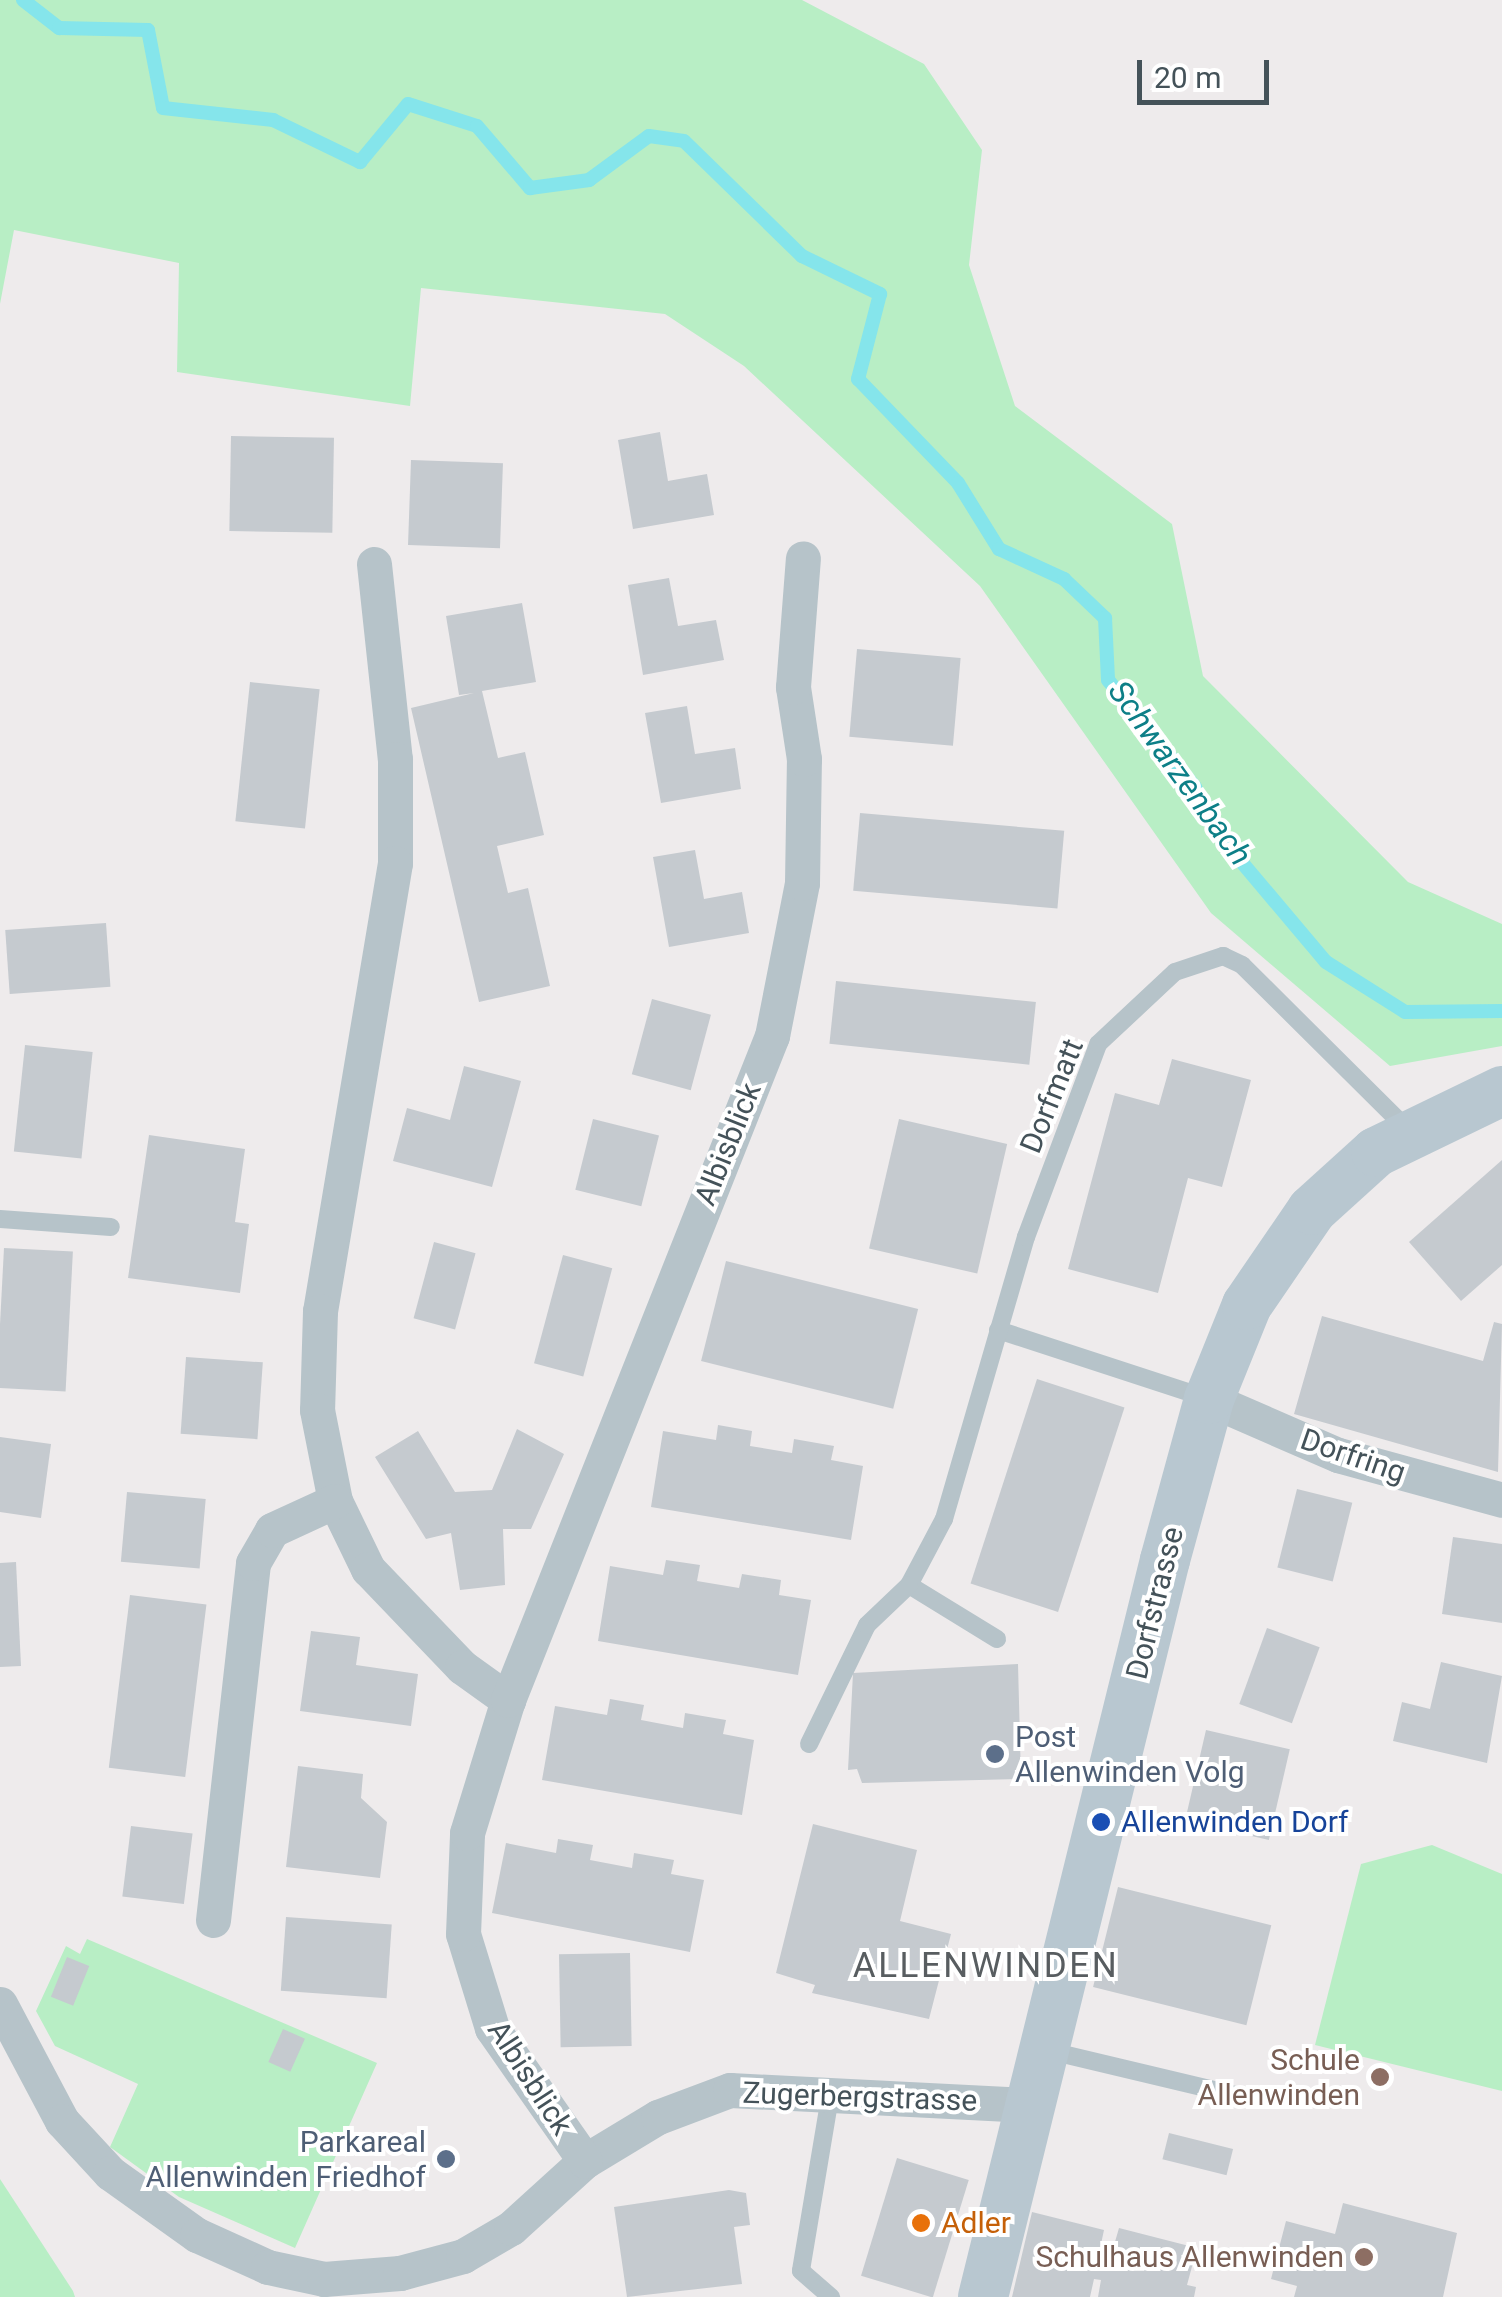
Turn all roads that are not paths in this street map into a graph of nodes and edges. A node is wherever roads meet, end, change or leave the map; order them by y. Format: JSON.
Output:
{"nodes":[{"id":1,"x":803,"y":558,"type":"dead end"},
{"id":2,"x":374,"y":564,"type":"dead end"},
{"id":3,"x":1502,"y":1091,"type":"edge"},
{"id":4,"x":1410,"y":1132,"type":"junction"},
{"id":5,"x":0,"y":1219,"type":"edge"},
{"id":6,"x":111,"y":1228,"type":"dead end"},
{"id":7,"x":998,"y":1330,"type":"junction"},
{"id":8,"x":1209,"y":1398,"type":"junction"},
{"id":9,"x":1502,"y":1500,"type":"edge"},
{"id":10,"x":335,"y":1501,"type":"junction"},
{"id":11,"x":909,"y":1584,"type":"junction"},
{"id":12,"x":996,"y":1639,"type":"dead end"},
{"id":13,"x":508,"y":1700,"type":"junction"},
{"id":14,"x":809,"y":1744,"type":"dead end"},
{"id":15,"x":213,"y":1920,"type":"dead end"},
{"id":16,"x":0,"y":2004,"type":"edge"},
{"id":17,"x":1041,"y":2049,"type":"junction"},
{"id":18,"x":832,"y":2090,"type":"junction"},
{"id":19,"x":1256,"y":2100,"type":"dead end"},
{"id":20,"x":1028,"y":2105,"type":"junction"},
{"id":21,"x":584,"y":2161,"type":"junction"},
{"id":22,"x":325,"y":2288,"type":"edge"},
{"id":23,"x":832,"y":2297,"type":"edge"},
{"id":24,"x":983,"y":2297,"type":"edge"}],
"edges":[{"from":1,"to":13,"type":"street","name":"Albisblick"},
{"from":2,"to":10,"type":"street"},
{"from":3,"to":4,"type":"street","name":"Dorfstrasse"},
{"from":4,"to":7,"type":"lane","name":"Dorfmatt"},
{"from":4,"to":8,"type":"street","name":"Dorfstrasse"},
{"from":5,"to":6,"type":"lane"},
{"from":7,"to":8,"type":"lane"},
{"from":7,"to":11,"type":"lane","name":"Dorfmatt"},
{"from":8,"to":9,"type":"street","name":"Dorfring"},
{"from":8,"to":17,"type":"street","name":"Dorfstrasse"},
{"from":10,"to":13,"type":"street"},
{"from":10,"to":15,"type":"street"},
{"from":11,"to":12,"type":"lane"},
{"from":11,"to":14,"type":"lane","name":"Dorfmatt"},
{"from":13,"to":21,"type":"street","name":"Albisblick"},
{"from":16,"to":22,"type":"street","name":"Zugerbergstrasse"},
{"from":17,"to":19,"type":"lane"},
{"from":17,"to":20,"type":"street","name":"Dorfstrasse"},
{"from":18,"to":20,"type":"street","name":"Zugerbergstrasse"},
{"from":18,"to":21,"type":"street","name":"Zugerbergstrasse"},
{"from":18,"to":23,"type":"lane"},
{"from":20,"to":24,"type":"street","name":"Dorfstrasse"},
{"from":21,"to":22,"type":"street","name":"Zugerbergstrasse"}]}
